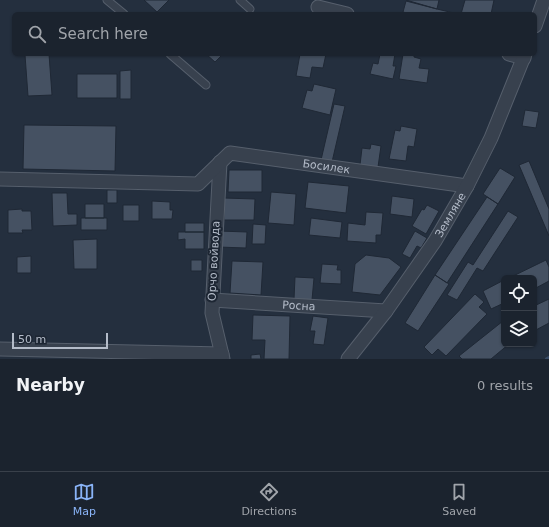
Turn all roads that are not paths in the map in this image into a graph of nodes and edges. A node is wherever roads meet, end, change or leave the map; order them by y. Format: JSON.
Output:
{"nodes":[{"id":1,"x":108,"y":0,"type":"edge"},
{"id":2,"x":240,"y":0,"type":"edge"},
{"id":3,"x":544,"y":0,"type":"edge"},
{"id":4,"x":318,"y":7,"type":"dead end"},
{"id":5,"x":250,"y":9,"type":"dead end"},
{"id":6,"x":122,"y":12,"type":"edge"},
{"id":7,"x":339,"y":12,"type":"edge"},
{"id":8,"x":537,"y":20,"type":"edge"},
{"id":9,"x":172,"y":56,"type":"edge"},
{"id":10,"x":525,"y":56,"type":"edge"},
{"id":11,"x":206,"y":85,"type":"dead end"},
{"id":12,"x":220,"y":162,"type":"junction"},
{"id":13,"x":0,"y":179,"type":"edge"},
{"id":14,"x":198,"y":184,"type":"junction"},
{"id":15,"x":219,"y":184,"type":"junction"},
{"id":16,"x":467,"y":186,"type":"junction"},
{"id":17,"x":212,"y":300,"type":"junction"},
{"id":18,"x":386,"y":311,"type":"junction"},
{"id":19,"x":0,"y":349,"type":"edge"},
{"id":20,"x":222,"y":357,"type":"edge"},
{"id":21,"x":348,"y":359,"type":"edge"}],
"edges":[{"from":1,"to":6,"type":"lane"},
{"from":2,"to":5,"type":"lane"},
{"from":3,"to":8,"type":"street"},
{"from":4,"to":7,"type":"street"},
{"from":9,"to":11,"type":"lane"},
{"from":10,"to":16,"type":"street","name":"Земляне"},
{"from":12,"to":14,"type":"street","name":"Босилек"},
{"from":12,"to":15,"type":"street","name":"Орчо войвода"},
{"from":12,"to":16,"type":"street","name":"Босилек"},
{"from":13,"to":14,"type":"street"},
{"from":14,"to":15,"type":"street"},
{"from":15,"to":17,"type":"street","name":"Орчо войвода"},
{"from":16,"to":18,"type":"street","name":"Земляне"},
{"from":17,"to":18,"type":"street","name":"Росна"},
{"from":17,"to":20,"type":"street","name":"Орчо войвода"},
{"from":18,"to":21,"type":"street","name":"Земляне"},
{"from":19,"to":20,"type":"street"}]}
